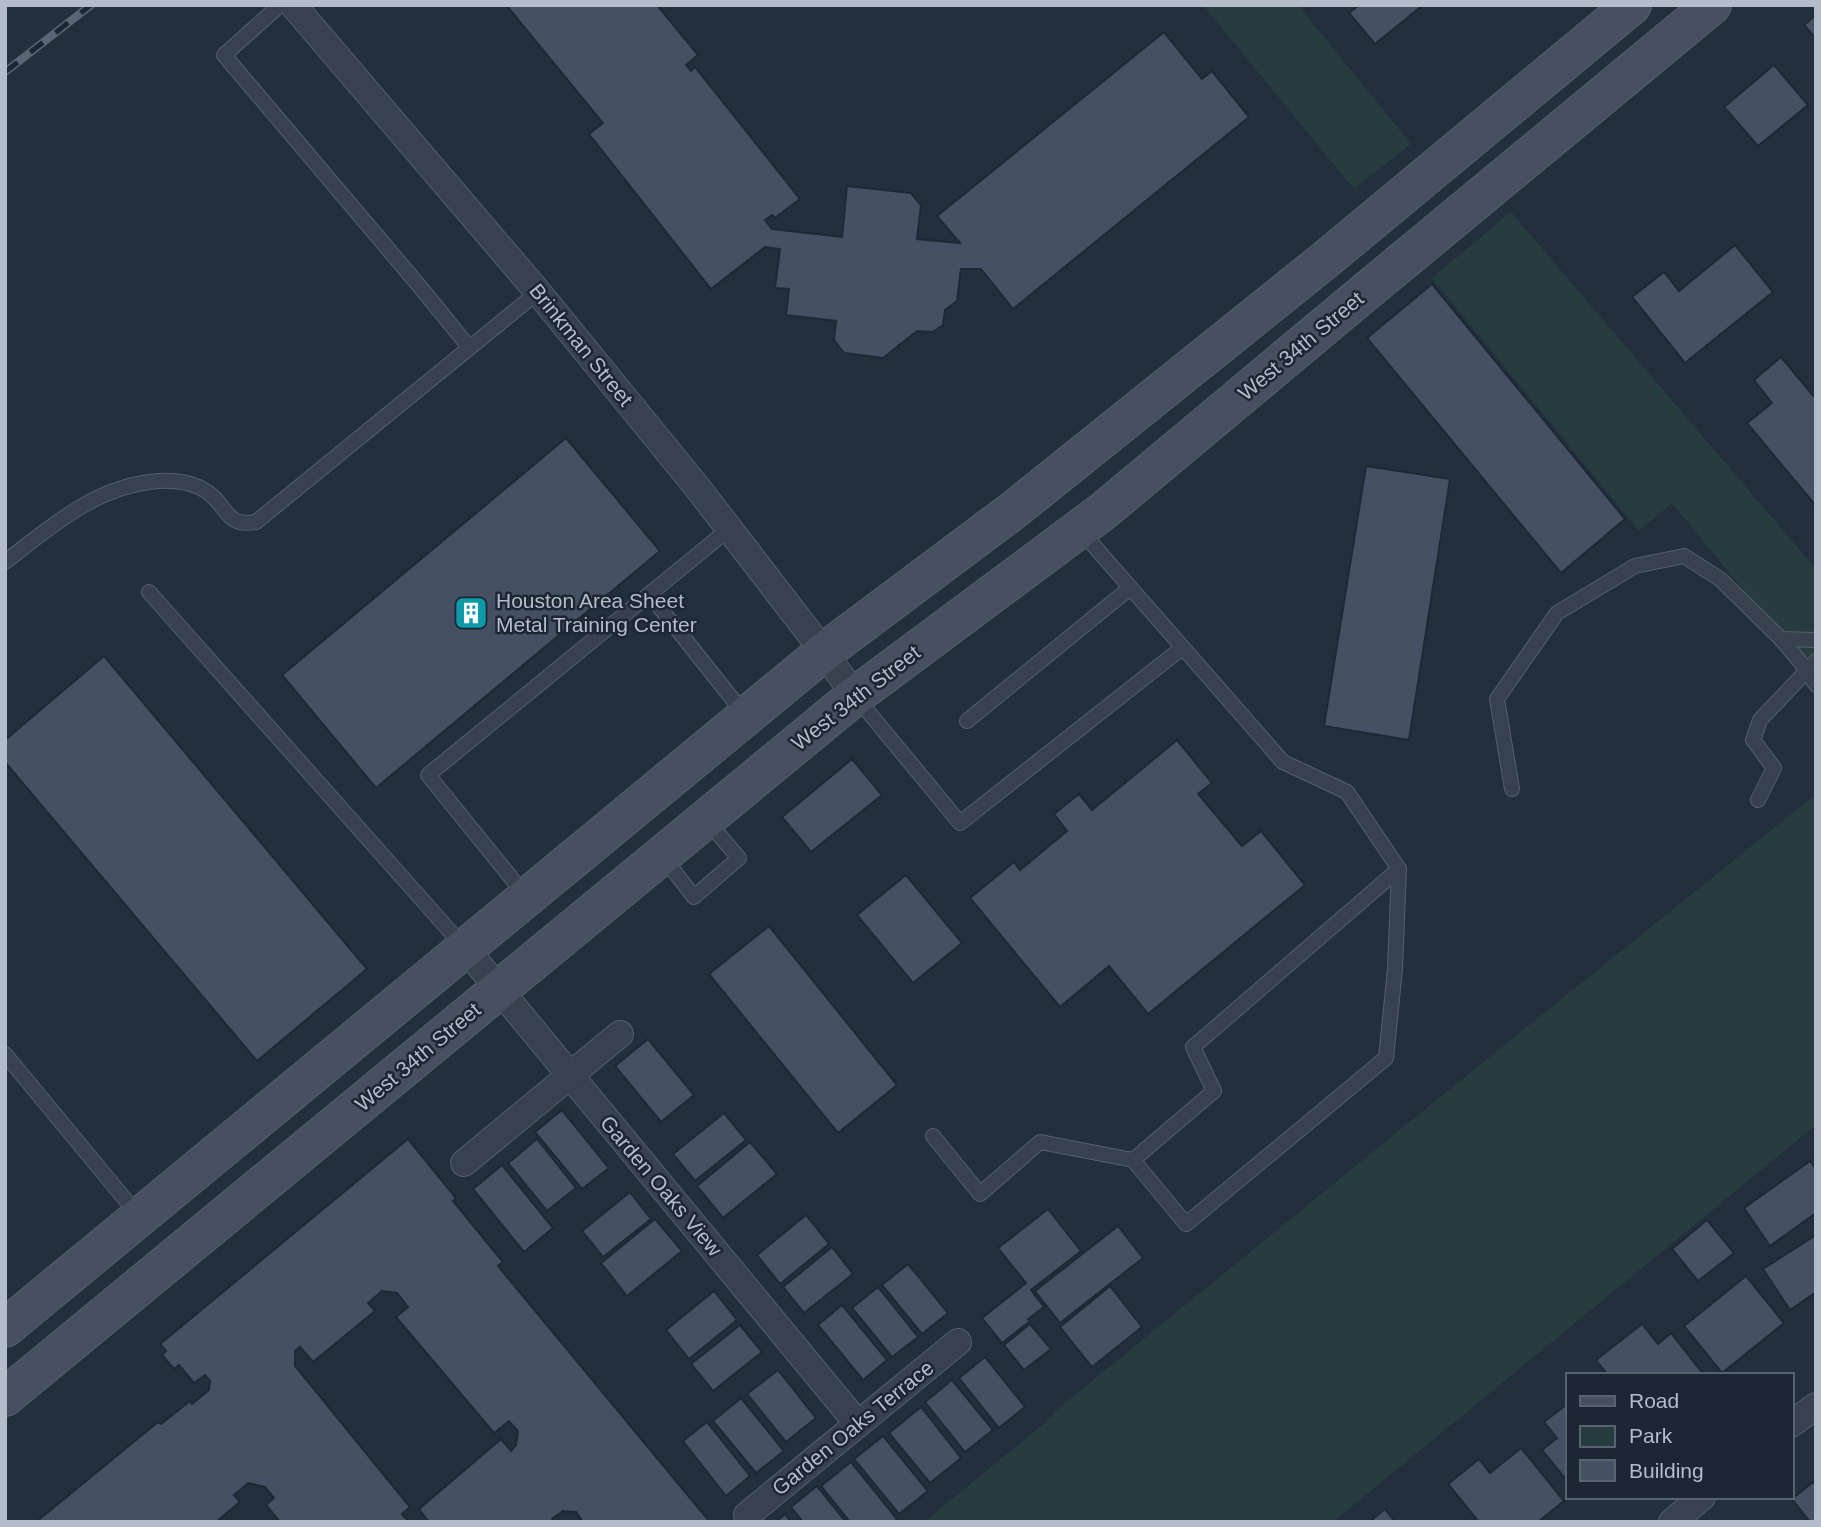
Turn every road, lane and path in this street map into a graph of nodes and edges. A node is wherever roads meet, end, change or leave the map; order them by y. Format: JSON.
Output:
{"nodes":[{"id":1,"x":280,"y":5,"type":"edge"},
{"id":2,"x":293,"y":5,"type":"edge"},
{"id":3,"x":1632,"y":5,"type":"edge"},
{"id":4,"x":1713,"y":5,"type":"edge"},
{"id":5,"x":1592,"y":38,"type":"junction"},
{"id":6,"x":1625,"y":78,"type":"junction"},
{"id":7,"x":1325,"y":260,"type":"junction"},
{"id":8,"x":538,"y":292,"type":"junction"},
{"id":9,"x":1357,"y":299,"type":"junction"},
{"id":10,"x":469,"y":347,"type":"junction"},
{"id":11,"x":1215,"y":348,"type":"junction"},
{"id":12,"x":1250,"y":388,"type":"junction"},
{"id":13,"x":729,"y":529,"type":"junction"},
{"id":14,"x":1079,"y":529,"type":"junction"},
{"id":15,"x":5,"y":562,"type":"edge"},
{"id":16,"x":1130,"y":588,"type":"junction"},
{"id":17,"x":149,"y":592,"type":"dead end"},
{"id":18,"x":649,"y":594,"type":"junction"},
{"id":19,"x":1781,"y":639,"type":"junction"},
{"id":20,"x":1816,"y":640,"type":"edge"},
{"id":21,"x":1182,"y":648,"type":"junction"},
{"id":22,"x":824,"y":652,"type":"junction"},
{"id":23,"x":1811,"y":666,"type":"edge"},
{"id":24,"x":1816,"y":685,"type":"edge"},
{"id":25,"x":855,"y":696,"type":"junction"},
{"id":26,"x":747,"y":716,"type":"junction"},
{"id":27,"x":967,"y":721,"type":"dead end"},
{"id":28,"x":1512,"y":789,"type":"dead end"},
{"id":29,"x":1758,"y":800,"type":"dead end"},
{"id":30,"x":706,"y":820,"type":"junction"},
{"id":31,"x":662,"y":856,"type":"junction"},
{"id":32,"x":1399,"y":869,"type":"junction"},
{"id":33,"x":527,"y":897,"type":"junction"},
{"id":34,"x":465,"y":948,"type":"junction"},
{"id":35,"x":500,"y":989,"type":"junction"},
{"id":36,"x":620,"y":1034,"type":"dead end"},
{"id":37,"x":5,"y":1054,"type":"edge"},
{"id":38,"x":570,"y":1075,"type":"junction"},
{"id":39,"x":933,"y":1136,"type":"dead end"},
{"id":40,"x":232,"y":1139,"type":"junction"},
{"id":41,"x":1133,"y":1160,"type":"junction"},
{"id":42,"x":464,"y":1163,"type":"dead end"},
{"id":43,"x":265,"y":1182,"type":"junction"},
{"id":44,"x":139,"y":1216,"type":"junction"},
{"id":45,"x":172,"y":1260,"type":"junction"},
{"id":46,"x":5,"y":1328,"type":"edge"},
{"id":47,"x":958,"y":1342,"type":"dead end"},
{"id":48,"x":5,"y":1397,"type":"edge"},
{"id":49,"x":1816,"y":1406,"type":"edge"},
{"id":50,"x":1793,"y":1423,"type":"edge"},
{"id":51,"x":858,"y":1424,"type":"junction"},
{"id":52,"x":1700,"y":1499,"type":"edge"},
{"id":53,"x":747,"y":1515,"type":"dead end"},
{"id":54,"x":1672,"y":1522,"type":"edge"}],
"edges":[{"from":1,"to":10,"type":"lane"},
{"from":2,"to":8,"type":"street","name":"Brinkman Street"},
{"from":3,"to":5,"type":"main road"},
{"from":4,"to":6,"type":"main road","name":"West 34th Street"},
{"from":5,"to":6,"type":"main road"},
{"from":5,"to":7,"type":"main road"},
{"from":6,"to":9,"type":"main road","name":"West 34th Street"},
{"from":7,"to":9,"type":"main road"},
{"from":7,"to":11,"type":"main road"},
{"from":8,"to":10,"type":"lane"},
{"from":8,"to":13,"type":"street","name":"Brinkman Street"},
{"from":9,"to":12,"type":"main road","name":"West 34th Street"},
{"from":10,"to":15,"type":"lane"},
{"from":11,"to":12,"type":"main road"},
{"from":11,"to":22,"type":"main road"},
{"from":12,"to":14,"type":"main road","name":"West 34th Street"},
{"from":13,"to":18,"type":"lane"},
{"from":13,"to":22,"type":"street","name":"Brinkman Street"},
{"from":14,"to":16,"type":"lane"},
{"from":14,"to":25,"type":"main road","name":"West 34th Street"},
{"from":16,"to":21,"type":"lane"},
{"from":16,"to":27,"type":"lane"},
{"from":17,"to":34,"type":"lane"},
{"from":18,"to":26,"type":"lane"},
{"from":18,"to":33,"type":"lane"},
{"from":19,"to":20,"type":"lane"},
{"from":19,"to":23,"type":"lane"},
{"from":19,"to":28,"type":"lane"},
{"from":21,"to":25,"type":"lane"},
{"from":21,"to":32,"type":"lane"},
{"from":22,"to":25,"type":"street","name":"Brinkman Street"},
{"from":22,"to":26,"type":"main road"},
{"from":23,"to":24,"type":"lane"},
{"from":23,"to":29,"type":"lane"},
{"from":25,"to":30,"type":"main road","name":"West 34th Street"},
{"from":26,"to":33,"type":"main road"},
{"from":30,"to":31,"type":"main road","name":"West 34th Street"},
{"from":30,"to":31,"type":"lane"},
{"from":31,"to":35,"type":"main road","name":"West 34th Street"},
{"from":32,"to":41,"type":"lane"},
{"from":32,"to":41,"type":"lane"},
{"from":33,"to":34,"type":"main road"},
{"from":34,"to":35,"type":"street","name":"Garden Oaks View"},
{"from":34,"to":40,"type":"main road"},
{"from":35,"to":38,"type":"street","name":"Garden Oaks View"},
{"from":35,"to":43,"type":"main road","name":"West 34th Street"},
{"from":36,"to":38,"type":"street"},
{"from":37,"to":44,"type":"lane"},
{"from":38,"to":42,"type":"street"},
{"from":38,"to":51,"type":"street","name":"Garden Oaks View"},
{"from":39,"to":41,"type":"lane"},
{"from":40,"to":43,"type":"main road"},
{"from":40,"to":44,"type":"main road"},
{"from":43,"to":45,"type":"main road","name":"West 34th Street"},
{"from":44,"to":45,"type":"main road"},
{"from":44,"to":46,"type":"main road"},
{"from":45,"to":48,"type":"main road","name":"West 34th Street"},
{"from":47,"to":51,"type":"street","name":"Garden Oaks Terrace"},
{"from":49,"to":50,"type":"street"},
{"from":51,"to":53,"type":"street","name":"Garden Oaks Terrace"},
{"from":52,"to":54,"type":"street"}]}
